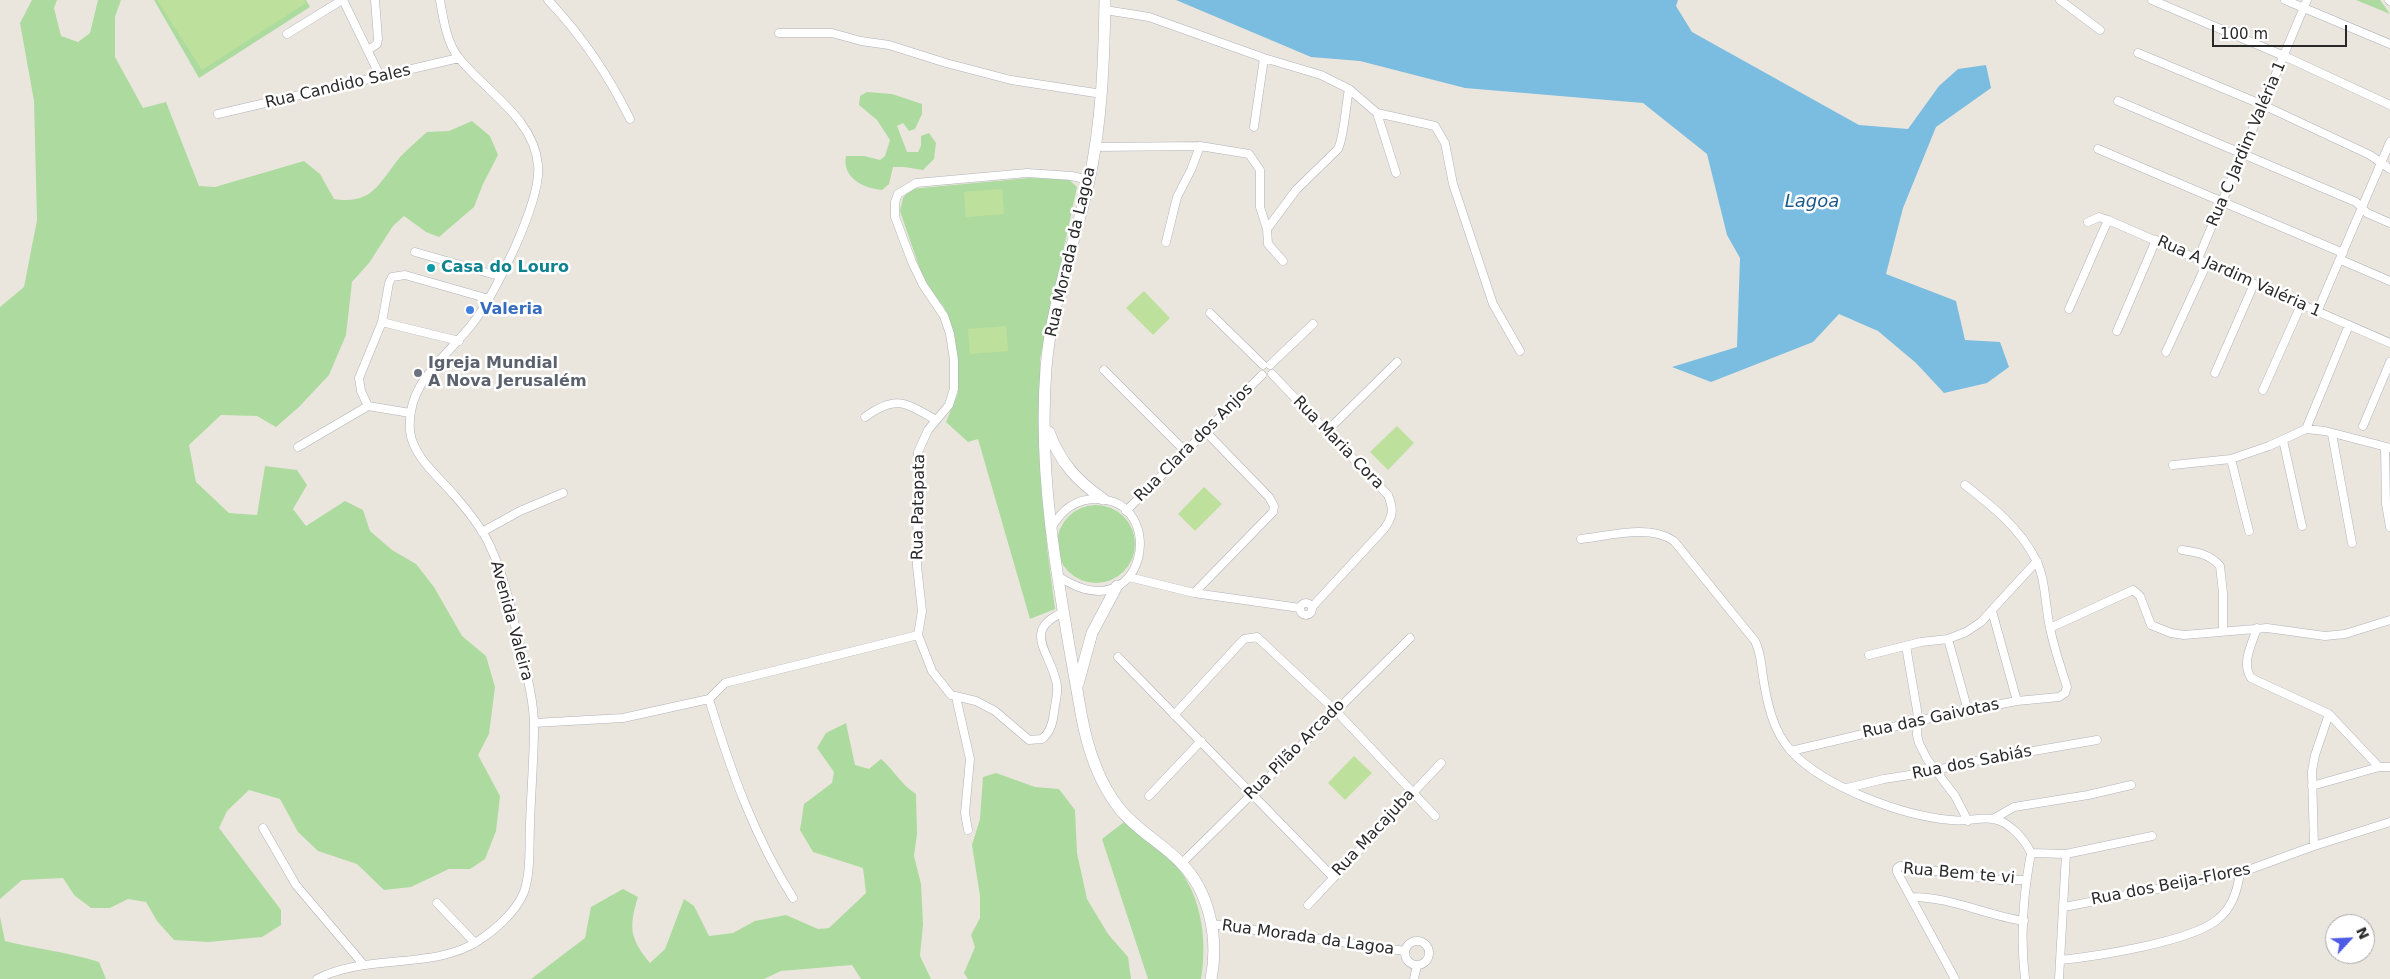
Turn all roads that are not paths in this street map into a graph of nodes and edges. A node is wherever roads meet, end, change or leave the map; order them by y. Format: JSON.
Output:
{"nodes":[{"id":1,"x":342,"y":0,"type":"edge"},
{"id":2,"x":375,"y":0,"type":"edge"},
{"id":3,"x":440,"y":0,"type":"edge"},
{"id":4,"x":548,"y":0,"type":"edge"},
{"id":5,"x":2060,"y":0,"type":"edge"},
{"id":6,"x":2152,"y":0,"type":"edge"},
{"id":7,"x":2285,"y":0,"type":"edge"},
{"id":8,"x":2307,"y":0,"type":"edge"},
{"id":9,"x":1105,"y":5,"type":"edge"},
{"id":10,"x":2304,"y":8,"type":"junction"},
{"id":11,"x":2100,"y":30,"type":"dead end"},
{"id":12,"x":287,"y":34,"type":"dead end"},
{"id":13,"x":779,"y":34,"type":"dead end"},
{"id":14,"x":2390,"y":44,"type":"edge"},
{"id":15,"x":368,"y":50,"type":"junction"},
{"id":16,"x":2138,"y":53,"type":"dead end"},
{"id":17,"x":2284,"y":56,"type":"junction"},
{"id":18,"x":459,"y":58,"type":"junction"},
{"id":19,"x":1264,"y":58,"type":"junction"},
{"id":20,"x":380,"y":78,"type":"junction"},
{"id":21,"x":1349,"y":89,"type":"junction"},
{"id":22,"x":1102,"y":94,"type":"junction"},
{"id":23,"x":2118,"y":101,"type":"dead end"},
{"id":24,"x":2263,"y":105,"type":"junction"},
{"id":25,"x":2390,"y":105,"type":"edge"},
{"id":26,"x":1377,"y":113,"type":"junction"},
{"id":27,"x":218,"y":114,"type":"dead end"},
{"id":28,"x":630,"y":119,"type":"dead end"},
{"id":29,"x":1254,"y":127,"type":"dead end"},
{"id":30,"x":2390,"y":142,"type":"edge"},
{"id":31,"x":1200,"y":146,"type":"junction"},
{"id":32,"x":1094,"y":147,"type":"junction"},
{"id":33,"x":2098,"y":149,"type":"dead end"},
{"id":34,"x":2243,"y":154,"type":"junction"},
{"id":35,"x":2381,"y":164,"type":"junction"},
{"id":36,"x":2390,"y":168,"type":"edge"},
{"id":37,"x":1396,"y":173,"type":"dead end"},
{"id":38,"x":1089,"y":180,"type":"junction"},
{"id":39,"x":2223,"y":204,"type":"junction"},
{"id":40,"x":2362,"y":209,"type":"junction"},
{"id":41,"x":2108,"y":220,"type":"junction"},
{"id":42,"x":2088,"y":222,"type":"dead end"},
{"id":43,"x":2390,"y":223,"type":"edge"},
{"id":44,"x":1267,"y":229,"type":"junction"},
{"id":45,"x":2156,"y":240,"type":"junction"},
{"id":46,"x":1166,"y":242,"type":"dead end"},
{"id":47,"x":415,"y":252,"type":"dead end"},
{"id":48,"x":2342,"y":257,"type":"junction"},
{"id":49,"x":2198,"y":259,"type":"junction"},
{"id":50,"x":1283,"y":261,"type":"dead end"},
{"id":51,"x":2207,"y":263,"type":"junction"},
{"id":52,"x":500,"y":276,"type":"junction"},
{"id":53,"x":2390,"y":281,"type":"edge"},
{"id":54,"x":2254,"y":284,"type":"junction"},
{"id":55,"x":489,"y":298,"type":"junction"},
{"id":56,"x":2301,"y":305,"type":"junction"},
{"id":57,"x":2069,"y":308,"type":"dead end"},
{"id":58,"x":2318,"y":312,"type":"junction"},
{"id":59,"x":1210,"y":314,"type":"dead end"},
{"id":60,"x":382,"y":322,"type":"junction"},
{"id":61,"x":1314,"y":324,"type":"dead end"},
{"id":62,"x":2349,"y":325,"type":"junction"},
{"id":63,"x":2117,"y":330,"type":"dead end"},
{"id":64,"x":458,"y":341,"type":"junction"},
{"id":65,"x":2390,"y":342,"type":"edge"},
{"id":66,"x":1520,"y":351,"type":"dead end"},
{"id":67,"x":2166,"y":352,"type":"dead end"},
{"id":68,"x":1397,"y":362,"type":"dead end"},
{"id":69,"x":2390,"y":362,"type":"edge"},
{"id":70,"x":1267,"y":365,"type":"junction"},
{"id":71,"x":1104,"y":370,"type":"dead end"},
{"id":72,"x":2215,"y":373,"type":"dead end"},
{"id":73,"x":1272,"y":374,"type":"junction"},
{"id":74,"x":1262,"y":375,"type":"junction"},
{"id":75,"x":2263,"y":390,"type":"dead end"},
{"id":76,"x":368,"y":406,"type":"junction"},
{"id":77,"x":410,"y":413,"type":"junction"},
{"id":78,"x":865,"y":417,"type":"dead end"},
{"id":79,"x":936,"y":420,"type":"junction"},
{"id":80,"x":1045,"y":421,"type":"junction"},
{"id":81,"x":2363,"y":426,"type":"dead end"},
{"id":82,"x":2306,"y":429,"type":"junction"},
{"id":83,"x":1328,"y":430,"type":"junction"},
{"id":84,"x":1205,"y":431,"type":"junction"},
{"id":85,"x":2332,"y":434,"type":"junction"},
{"id":86,"x":2283,"y":440,"type":"junction"},
{"id":87,"x":298,"y":447,"type":"dead end"},
{"id":88,"x":2388,"y":448,"type":"edge"},
{"id":89,"x":1184,"y":450,"type":"junction"},
{"id":90,"x":2231,"y":460,"type":"junction"},
{"id":91,"x":2173,"y":465,"type":"dead end"},
{"id":92,"x":1965,"y":484,"type":"dead end"},
{"id":93,"x":563,"y":493,"type":"dead end"},
{"id":94,"x":1102,"y":499,"type":"junction"},
{"id":95,"x":1126,"y":511,"type":"junction"},
{"id":96,"x":2302,"y":526,"type":"dead end"},
{"id":97,"x":2390,"y":527,"type":"edge"},
{"id":98,"x":1050,"y":530,"type":"junction"},
{"id":99,"x":2249,"y":531,"type":"dead end"},
{"id":100,"x":482,"y":532,"type":"junction"},
{"id":101,"x":1581,"y":539,"type":"dead end"},
{"id":102,"x":2352,"y":543,"type":"dead end"},
{"id":103,"x":2182,"y":550,"type":"dead end"},
{"id":104,"x":2037,"y":561,"type":"junction"},
{"id":105,"x":1058,"y":576,"type":"junction"},
{"id":106,"x":1129,"y":577,"type":"junction"},
{"id":107,"x":1116,"y":586,"type":"junction"},
{"id":108,"x":1194,"y":593,"type":"junction"},
{"id":109,"x":1992,"y":611,"type":"junction"},
{"id":110,"x":1064,"y":612,"type":"junction"},
{"id":111,"x":2390,"y":620,"type":"edge"},
{"id":112,"x":2050,"y":628,"type":"junction"},
{"id":113,"x":2257,"y":628,"type":"junction"},
{"id":114,"x":2223,"y":630,"type":"junction"},
{"id":115,"x":918,"y":635,"type":"junction"},
{"id":116,"x":1410,"y":638,"type":"dead end"},
{"id":117,"x":1948,"y":639,"type":"junction"},
{"id":118,"x":1906,"y":646,"type":"junction"},
{"id":119,"x":1868,"y":655,"type":"dead end"},
{"id":120,"x":1118,"y":657,"type":"dead end"},
{"id":121,"x":1077,"y":688,"type":"junction"},
{"id":122,"x":956,"y":697,"type":"junction"},
{"id":123,"x":709,"y":699,"type":"junction"},
{"id":124,"x":2017,"y":701,"type":"junction"},
{"id":125,"x":1336,"y":711,"type":"junction"},
{"id":126,"x":1968,"y":711,"type":"junction"},
{"id":127,"x":1174,"y":714,"type":"junction"},
{"id":128,"x":2329,"y":714,"type":"junction"},
{"id":129,"x":1918,"y":721,"type":"junction"},
{"id":130,"x":534,"y":723,"type":"junction"},
{"id":131,"x":2097,"y":740,"type":"dead end"},
{"id":132,"x":1201,"y":741,"type":"junction"},
{"id":133,"x":1791,"y":751,"type":"junction"},
{"id":134,"x":1442,"y":763,"type":"dead end"},
{"id":135,"x":2379,"y":767,"type":"junction"},
{"id":136,"x":2390,"y":767,"type":"edge"},
{"id":137,"x":1935,"y":771,"type":"junction"},
{"id":138,"x":2131,"y":785,"type":"dead end"},
{"id":139,"x":2312,"y":786,"type":"junction"},
{"id":140,"x":1847,"y":788,"type":"junction"},
{"id":141,"x":1253,"y":793,"type":"junction"},
{"id":142,"x":1412,"y":793,"type":"junction"},
{"id":143,"x":1149,"y":796,"type":"dead end"},
{"id":144,"x":1435,"y":816,"type":"dead end"},
{"id":145,"x":1993,"y":819,"type":"junction"},
{"id":146,"x":1968,"y":821,"type":"junction"},
{"id":147,"x":2390,"y":822,"type":"edge"},
{"id":148,"x":263,"y":828,"type":"dead end"},
{"id":149,"x":968,"y":830,"type":"dead end"},
{"id":150,"x":2152,"y":836,"type":"dead end"},
{"id":151,"x":2314,"y":846,"type":"junction"},
{"id":152,"x":2031,"y":853,"type":"junction"},
{"id":153,"x":2066,"y":854,"type":"junction"},
{"id":154,"x":1182,"y":863,"type":"junction"},
{"id":155,"x":2240,"y":873,"type":"junction"},
{"id":156,"x":1333,"y":877,"type":"junction"},
{"id":157,"x":2026,"y":880,"type":"junction"},
{"id":158,"x":793,"y":898,"type":"dead end"},
{"id":159,"x":1911,"y":898,"type":"junction"},
{"id":160,"x":437,"y":903,"type":"dead end"},
{"id":161,"x":1308,"y":904,"type":"dead end"},
{"id":162,"x":2064,"y":906,"type":"junction"},
{"id":163,"x":2024,"y":921,"type":"junction"},
{"id":164,"x":1212,"y":924,"type":"junction"},
{"id":165,"x":475,"y":943,"type":"junction"},
{"id":166,"x":1405,"y":951,"type":"junction"},
{"id":167,"x":2061,"y":960,"type":"junction"},
{"id":168,"x":363,"y":964,"type":"junction"},
{"id":169,"x":1417,"y":965,"type":"junction"},
{"id":170,"x":317,"y":979,"type":"edge"},
{"id":171,"x":1211,"y":979,"type":"edge"},
{"id":172,"x":1414,"y":979,"type":"edge"},
{"id":173,"x":1956,"y":979,"type":"edge"},
{"id":174,"x":2025,"y":979,"type":"edge"},
{"id":175,"x":2059,"y":979,"type":"edge"}],
"edges":[{"from":1,"to":12,"type":"street"},
{"from":1,"to":15,"type":"street"},
{"from":2,"to":15,"type":"street"},
{"from":3,"to":18,"type":"street","name":"Avenida Valeira"},
{"from":4,"to":28,"type":"street"},
{"from":5,"to":11,"type":"street"},
{"from":6,"to":17,"type":"street"},
{"from":7,"to":10,"type":"street"},
{"from":8,"to":10,"type":"street","name":"Rua C Jardim Valéria 1"},
{"from":9,"to":19,"type":"street"},
{"from":9,"to":22,"type":"street","name":"Rua Morada da Lagoa"},
{"from":10,"to":14,"type":"street"},
{"from":10,"to":17,"type":"street","name":"Rua C Jardim Valéria 1"},
{"from":13,"to":22,"type":"street"},
{"from":15,"to":20,"type":"street"},
{"from":16,"to":24,"type":"street"},
{"from":17,"to":24,"type":"street","name":"Rua C Jardim Valéria 1"},
{"from":17,"to":25,"type":"street"},
{"from":18,"to":20,"type":"street","name":"Rua Candido Sales"},
{"from":18,"to":52,"type":"street","name":"Avenida Valeira"},
{"from":19,"to":21,"type":"street"},
{"from":19,"to":29,"type":"street"},
{"from":20,"to":27,"type":"street","name":"Rua Candido Sales"},
{"from":21,"to":26,"type":"street"},
{"from":21,"to":44,"type":"street"},
{"from":22,"to":32,"type":"street","name":"Rua Morada da Lagoa"},
{"from":23,"to":34,"type":"street"},
{"from":24,"to":34,"type":"street","name":"Rua C Jardim Valéria 1"},
{"from":24,"to":35,"type":"street"},
{"from":26,"to":37,"type":"street"},
{"from":26,"to":66,"type":"street"},
{"from":30,"to":35,"type":"street"},
{"from":31,"to":32,"type":"street"},
{"from":31,"to":44,"type":"street"},
{"from":31,"to":46,"type":"street"},
{"from":32,"to":38,"type":"street","name":"Rua Morada da Lagoa"},
{"from":33,"to":39,"type":"street"},
{"from":34,"to":39,"type":"street","name":"Rua C Jardim Valéria 1"},
{"from":34,"to":40,"type":"street"},
{"from":35,"to":36,"type":"street"},
{"from":35,"to":40,"type":"street"},
{"from":38,"to":79,"type":"street","name":"Rua Patapata"},
{"from":38,"to":80,"type":"street","name":"Rua Morada da Lagoa"},
{"from":39,"to":48,"type":"street"},
{"from":39,"to":49,"type":"street","name":"Rua C Jardim Valéria 1"},
{"from":40,"to":43,"type":"street"},
{"from":40,"to":48,"type":"street"},
{"from":41,"to":42,"type":"street","name":"Rua A Jardim Valéria 1"},
{"from":41,"to":45,"type":"street","name":"Rua A Jardim Valéria 1"},
{"from":41,"to":57,"type":"street"},
{"from":44,"to":50,"type":"street"},
{"from":45,"to":49,"type":"street","name":"Rua A Jardim Valéria 1"},
{"from":45,"to":63,"type":"street"},
{"from":47,"to":52,"type":"street"},
{"from":48,"to":53,"type":"street"},
{"from":48,"to":58,"type":"street"},
{"from":49,"to":51,"type":"street","name":"Rua A Jardim Valéria 1"},
{"from":51,"to":54,"type":"street","name":"Rua A Jardim Valéria 1"},
{"from":51,"to":67,"type":"street"},
{"from":52,"to":55,"type":"street","name":"Avenida Valeira"},
{"from":54,"to":56,"type":"street","name":"Rua A Jardim Valéria 1"},
{"from":54,"to":72,"type":"street"},
{"from":55,"to":60,"type":"street"},
{"from":55,"to":64,"type":"street","name":"Avenida Valeira"},
{"from":56,"to":58,"type":"street","name":"Rua A Jardim Valéria 1"},
{"from":56,"to":75,"type":"street"},
{"from":58,"to":62,"type":"street","name":"Rua A Jardim Valéria 1"},
{"from":59,"to":70,"type":"street"},
{"from":60,"to":64,"type":"street"},
{"from":60,"to":76,"type":"street"},
{"from":61,"to":70,"type":"street"},
{"from":62,"to":65,"type":"street","name":"Rua A Jardim Valéria 1"},
{"from":62,"to":82,"type":"street"},
{"from":64,"to":77,"type":"street","name":"Avenida Valeira"},
{"from":68,"to":83,"type":"street"},
{"from":69,"to":81,"type":"street"},
{"from":70,"to":73,"type":"street"},
{"from":70,"to":74,"type":"street"},
{"from":71,"to":89,"type":"street"},
{"from":73,"to":74,"type":"street"},
{"from":73,"to":83,"type":"street","name":"Rua Maria Cora"},
{"from":74,"to":84,"type":"street","name":"Rua Clara dos Anjos"},
{"from":76,"to":77,"type":"street"},
{"from":76,"to":87,"type":"street"},
{"from":77,"to":100,"type":"street","name":"Avenida Valeira"},
{"from":78,"to":79,"type":"street"},
{"from":79,"to":115,"type":"street","name":"Rua Patapata"},
{"from":80,"to":94,"type":"street"},
{"from":80,"to":98,"type":"street","name":"Rua Morada da Lagoa"},
{"from":82,"to":85,"type":"street"},
{"from":82,"to":86,"type":"street"},
{"from":83,"to":108,"type":"street","name":"Rua Maria Cora"},
{"from":84,"to":89,"type":"street","name":"Rua Clara dos Anjos"},
{"from":84,"to":108,"type":"street"},
{"from":85,"to":88,"type":"street"},
{"from":85,"to":102,"type":"street"},
{"from":86,"to":90,"type":"street"},
{"from":86,"to":96,"type":"street"},
{"from":88,"to":97,"type":"street"},
{"from":89,"to":95,"type":"street","name":"Rua Clara dos Anjos"},
{"from":90,"to":91,"type":"street"},
{"from":90,"to":99,"type":"street"},
{"from":92,"to":104,"type":"street"},
{"from":93,"to":100,"type":"street"},
{"from":94,"to":95,"type":"street"},
{"from":94,"to":98,"type":"street"},
{"from":95,"to":106,"type":"street"},
{"from":98,"to":105,"type":"street","name":"Rua Morada da Lagoa"},
{"from":100,"to":130,"type":"street","name":"Avenida Valeira"},
{"from":101,"to":133,"type":"street"},
{"from":103,"to":114,"type":"street"},
{"from":104,"to":109,"type":"street"},
{"from":104,"to":112,"type":"street"},
{"from":105,"to":107,"type":"street"},
{"from":105,"to":110,"type":"street","name":"Rua Morada da Lagoa"},
{"from":106,"to":107,"type":"street"},
{"from":106,"to":108,"type":"street"},
{"from":107,"to":121,"type":"street"},
{"from":109,"to":117,"type":"street"},
{"from":109,"to":124,"type":"street"},
{"from":110,"to":121,"type":"street","name":"Rua Morada da Lagoa"},
{"from":110,"to":122,"type":"street"},
{"from":111,"to":113,"type":"street"},
{"from":112,"to":114,"type":"street"},
{"from":112,"to":124,"type":"street","name":"Rua das Gaivotas"},
{"from":113,"to":114,"type":"street"},
{"from":113,"to":128,"type":"street"},
{"from":115,"to":122,"type":"street"},
{"from":115,"to":123,"type":"street"},
{"from":116,"to":125,"type":"street","name":"Rua Pilão Arcado"},
{"from":117,"to":118,"type":"street"},
{"from":117,"to":126,"type":"street"},
{"from":118,"to":119,"type":"street"},
{"from":118,"to":129,"type":"street"},
{"from":120,"to":127,"type":"street"},
{"from":121,"to":154,"type":"street","name":"Rua Morada da Lagoa"},
{"from":122,"to":149,"type":"street"},
{"from":123,"to":130,"type":"street"},
{"from":123,"to":158,"type":"street"},
{"from":124,"to":126,"type":"street","name":"Rua das Gaivotas"},
{"from":125,"to":127,"type":"street"},
{"from":125,"to":141,"type":"street","name":"Rua Pilão Arcado"},
{"from":125,"to":142,"type":"street"},
{"from":126,"to":129,"type":"street","name":"Rua das Gaivotas"},
{"from":127,"to":132,"type":"street"},
{"from":128,"to":135,"type":"street"},
{"from":128,"to":139,"type":"street"},
{"from":129,"to":133,"type":"street","name":"Rua das Gaivotas"},
{"from":129,"to":137,"type":"street"},
{"from":130,"to":165,"type":"street","name":"Avenida Valeira"},
{"from":131,"to":137,"type":"street","name":"Rua dos Sabiás"},
{"from":132,"to":141,"type":"street"},
{"from":132,"to":143,"type":"street"},
{"from":133,"to":140,"type":"street"},
{"from":134,"to":142,"type":"street","name":"Rua Macajuba"},
{"from":135,"to":136,"type":"street"},
{"from":135,"to":139,"type":"street"},
{"from":137,"to":140,"type":"street","name":"Rua dos Sabiás"},
{"from":137,"to":146,"type":"street"},
{"from":138,"to":145,"type":"street"},
{"from":139,"to":151,"type":"street"},
{"from":140,"to":146,"type":"street"},
{"from":141,"to":154,"type":"street","name":"Rua Pilão Arcado"},
{"from":141,"to":156,"type":"street"},
{"from":142,"to":144,"type":"street"},
{"from":142,"to":156,"type":"street","name":"Rua Macajuba"},
{"from":145,"to":146,"type":"street"},
{"from":145,"to":152,"type":"street"},
{"from":147,"to":151,"type":"street","name":"Rua dos Beija-Flores"},
{"from":148,"to":168,"type":"street"},
{"from":150,"to":153,"type":"street"},
{"from":151,"to":155,"type":"street","name":"Rua dos Beija-Flores"},
{"from":152,"to":153,"type":"street"},
{"from":152,"to":157,"type":"street"},
{"from":153,"to":162,"type":"street"},
{"from":154,"to":164,"type":"street","name":"Rua Morada da Lagoa"},
{"from":155,"to":162,"type":"street","name":"Rua dos Beija-Flores"},
{"from":155,"to":167,"type":"street"},
{"from":156,"to":161,"type":"street","name":"Rua Macajuba"},
{"from":157,"to":159,"type":"street","name":"Rua Bem te vi"},
{"from":157,"to":163,"type":"street"},
{"from":159,"to":163,"type":"street","name":"Rua Bem te vi"},
{"from":159,"to":173,"type":"street","name":"Rua Bem te vi"},
{"from":160,"to":165,"type":"street"},
{"from":162,"to":167,"type":"street"},
{"from":163,"to":174,"type":"street"},
{"from":164,"to":166,"type":"street","name":"Rua Morada da Lagoa"},
{"from":164,"to":171,"type":"street","name":"Rua Morada da Lagoa"},
{"from":165,"to":168,"type":"street","name":"Avenida Valeira"},
{"from":166,"to":169,"type":"street"},
{"from":166,"to":169,"type":"street"},
{"from":167,"to":175,"type":"street"},
{"from":168,"to":170,"type":"street","name":"Avenida Valeira"},
{"from":169,"to":172,"type":"street"}]}
